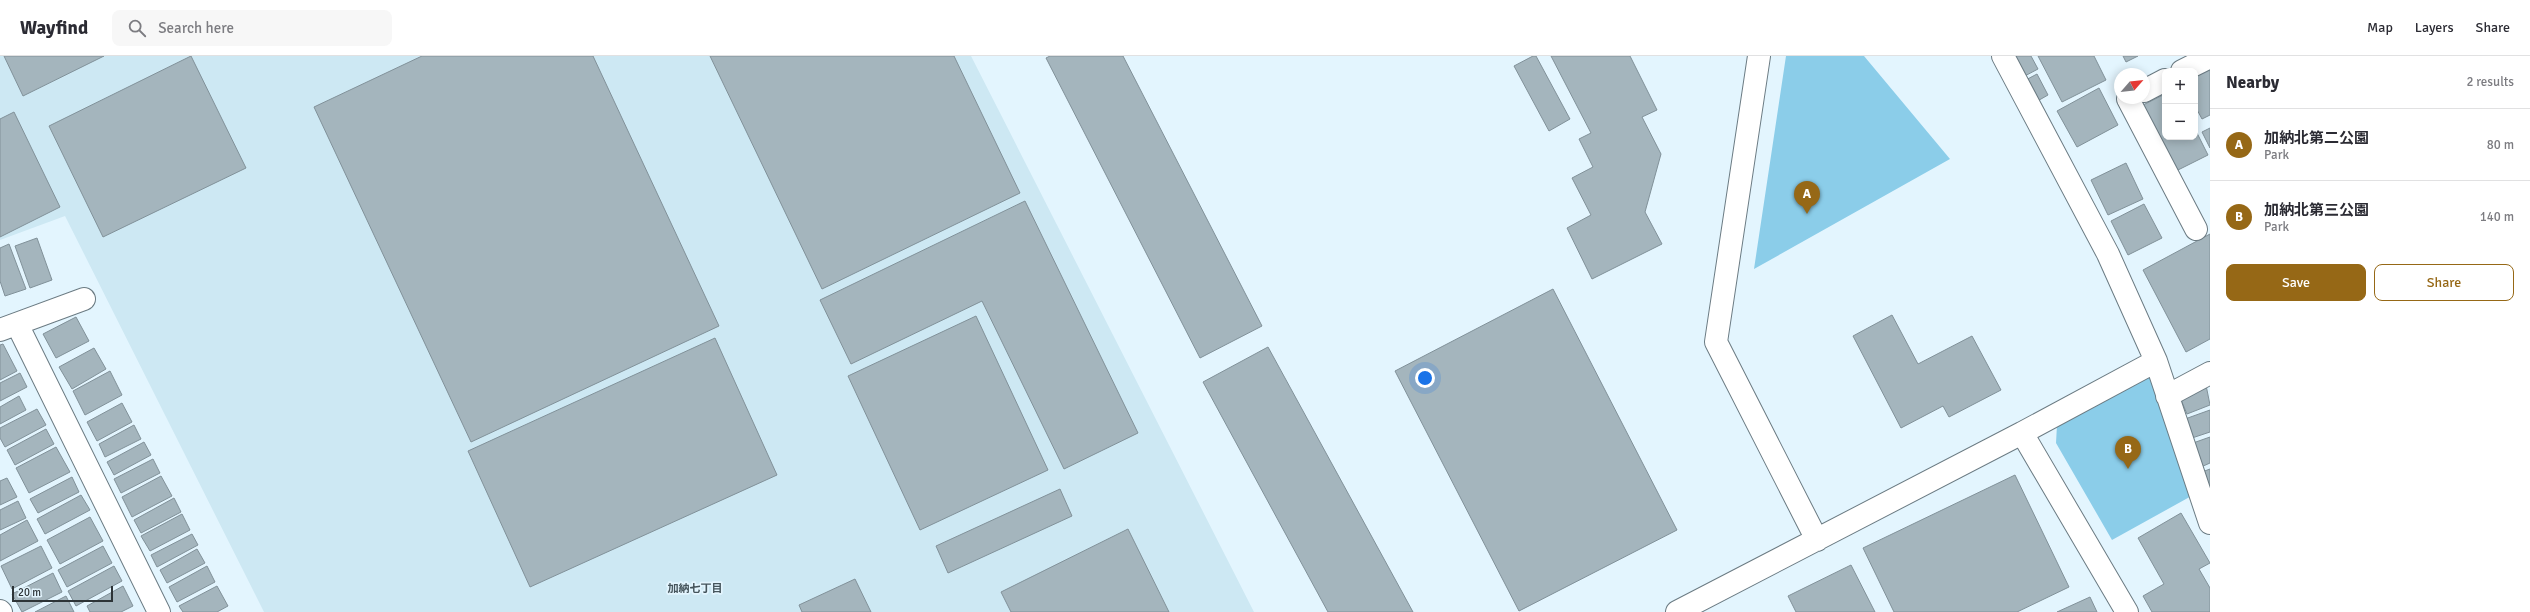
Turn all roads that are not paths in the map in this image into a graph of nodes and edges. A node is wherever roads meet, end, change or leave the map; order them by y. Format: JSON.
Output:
{"nodes":[{"id":1,"x":1759,"y":56,"type":"edge"},
{"id":2,"x":2003,"y":56,"type":"edge"},
{"id":3,"x":2210,"y":57,"type":"edge"},
{"id":4,"x":2188,"y":68,"type":"edge"},
{"id":5,"x":2162,"y":82,"type":"edge"},
{"id":6,"x":2150,"y":88,"type":"edge"},
{"id":7,"x":2131,"y":104,"type":"edge"},
{"id":8,"x":2196,"y":229,"type":"dead end"},
{"id":9,"x":84,"y":299,"type":"dead end"},
{"id":10,"x":8,"y":327,"type":"edge"},
{"id":11,"x":2156,"y":361,"type":"junction"},
{"id":12,"x":2210,"y":373,"type":"edge"},
{"id":13,"x":2166,"y":396,"type":"junction"},
{"id":14,"x":2022,"y":433,"type":"junction"},
{"id":15,"x":2210,"y":523,"type":"edge"},
{"id":16,"x":1817,"y":540,"type":"junction"},
{"id":17,"x":159,"y":612,"type":"edge"},
{"id":18,"x":1677,"y":612,"type":"edge"},
{"id":19,"x":2127,"y":612,"type":"edge"}],
"edges":[{"from":1,"to":16,"type":"street"},
{"from":2,"to":11,"type":"street"},
{"from":3,"to":4,"type":"street"},
{"from":5,"to":6,"type":"street"},
{"from":7,"to":8,"type":"street"},
{"from":9,"to":10,"type":"street"},
{"from":10,"to":17,"type":"street"},
{"from":11,"to":13,"type":"street"},
{"from":11,"to":14,"type":"street"},
{"from":12,"to":13,"type":"street"},
{"from":13,"to":15,"type":"street"},
{"from":14,"to":16,"type":"street"},
{"from":14,"to":19,"type":"street"},
{"from":16,"to":18,"type":"street"}]}
